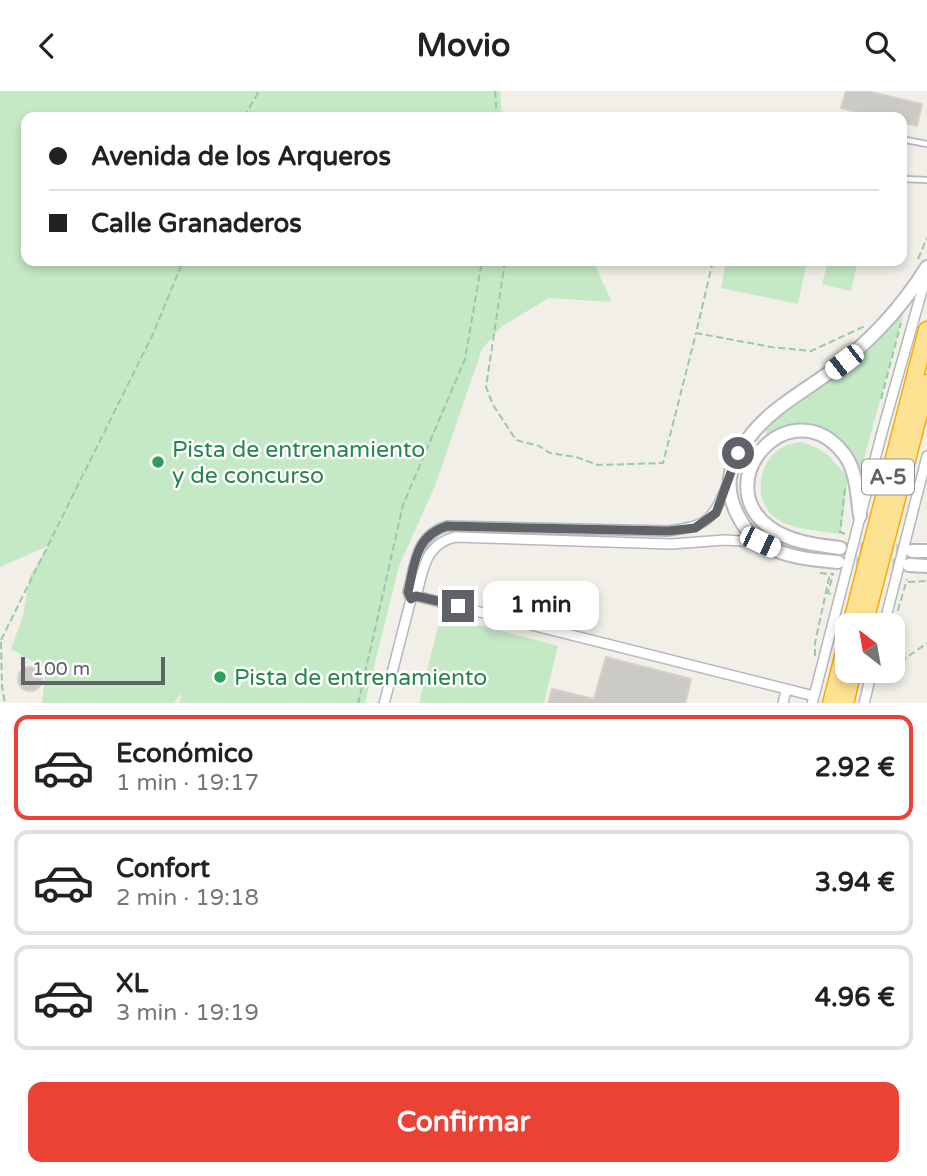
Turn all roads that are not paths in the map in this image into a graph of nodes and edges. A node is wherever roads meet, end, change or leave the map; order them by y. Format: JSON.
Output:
{"nodes":[{"id":1,"x":907,"y":140,"type":"edge"},
{"id":2,"x":927,"y":144,"type":"edge"},
{"id":3,"x":907,"y":179,"type":"edge"},
{"id":4,"x":927,"y":180,"type":"edge"},
{"id":5,"x":927,"y":269,"type":"edge"},
{"id":6,"x":927,"y":330,"type":"edge"},
{"id":7,"x":927,"y":383,"type":"edge"},
{"id":8,"x":927,"y":456,"type":"edge"},
{"id":9,"x":730,"y":478,"type":"junction"},
{"id":10,"x":927,"y":489,"type":"edge"},
{"id":11,"x":916,"y":498,"type":"junction"},
{"id":12,"x":860,"y":516,"type":"junction"},
{"id":13,"x":844,"y":540,"type":"tunnel mouth"},
{"id":14,"x":760,"y":542,"type":"junction"},
{"id":15,"x":912,"y":551,"type":"tunnel mouth"},
{"id":16,"x":927,"y":551,"type":"edge"},
{"id":17,"x":909,"y":565,"type":"tunnel mouth"},
{"id":18,"x":927,"y":566,"type":"edge"},
{"id":19,"x":835,"y":571,"type":"tunnel mouth"},
{"id":20,"x":413,"y":598,"type":"junction"},
{"id":21,"x":854,"y":613,"type":"edge"},
{"id":22,"x":867,"y":613,"type":"edge"},
{"id":23,"x":887,"y":613,"type":"edge"},
{"id":24,"x":836,"y":683,"type":"edge"},
{"id":25,"x":850,"y":683,"type":"edge"},
{"id":26,"x":871,"y":683,"type":"edge"},
{"id":27,"x":786,"y":689,"type":"junction"},
{"id":28,"x":813,"y":700,"type":"edge"},
{"id":29,"x":384,"y":703,"type":"edge"},
{"id":30,"x":783,"y":703,"type":"edge"},
{"id":31,"x":831,"y":703,"type":"edge"},
{"id":32,"x":845,"y":703,"type":"edge"},
{"id":33,"x":864,"y":703,"type":"edge"}],
"edges":[{"from":1,"to":2,"type":"lane"},
{"from":3,"to":4,"type":"lane"},
{"from":5,"to":9,"type":"main road"},
{"from":5,"to":12,"type":"street"},
{"from":6,"to":21,"type":"highway","number":"A-5"},
{"from":7,"to":22,"type":"highway","number":"A-5"},
{"from":8,"to":11,"type":"street"},
{"from":9,"to":14,"type":"main road"},
{"from":9,"to":20,"type":"street"},
{"from":10,"to":11,"type":"street"},
{"from":11,"to":23,"type":"street"},
{"from":12,"to":13,"type":"main road"},
{"from":12,"to":28,"type":"street"},
{"from":14,"to":19,"type":"main road"},
{"from":14,"to":20,"type":"street"},
{"from":15,"to":16,"type":"main road"},
{"from":17,"to":18,"type":"main road"},
{"from":20,"to":27,"type":"street"},
{"from":20,"to":29,"type":"street"},
{"from":24,"to":31,"type":"highway"},
{"from":25,"to":32,"type":"highway"},
{"from":26,"to":33,"type":"street"},
{"from":27,"to":28,"type":"street"},
{"from":27,"to":30,"type":"street"}]}
